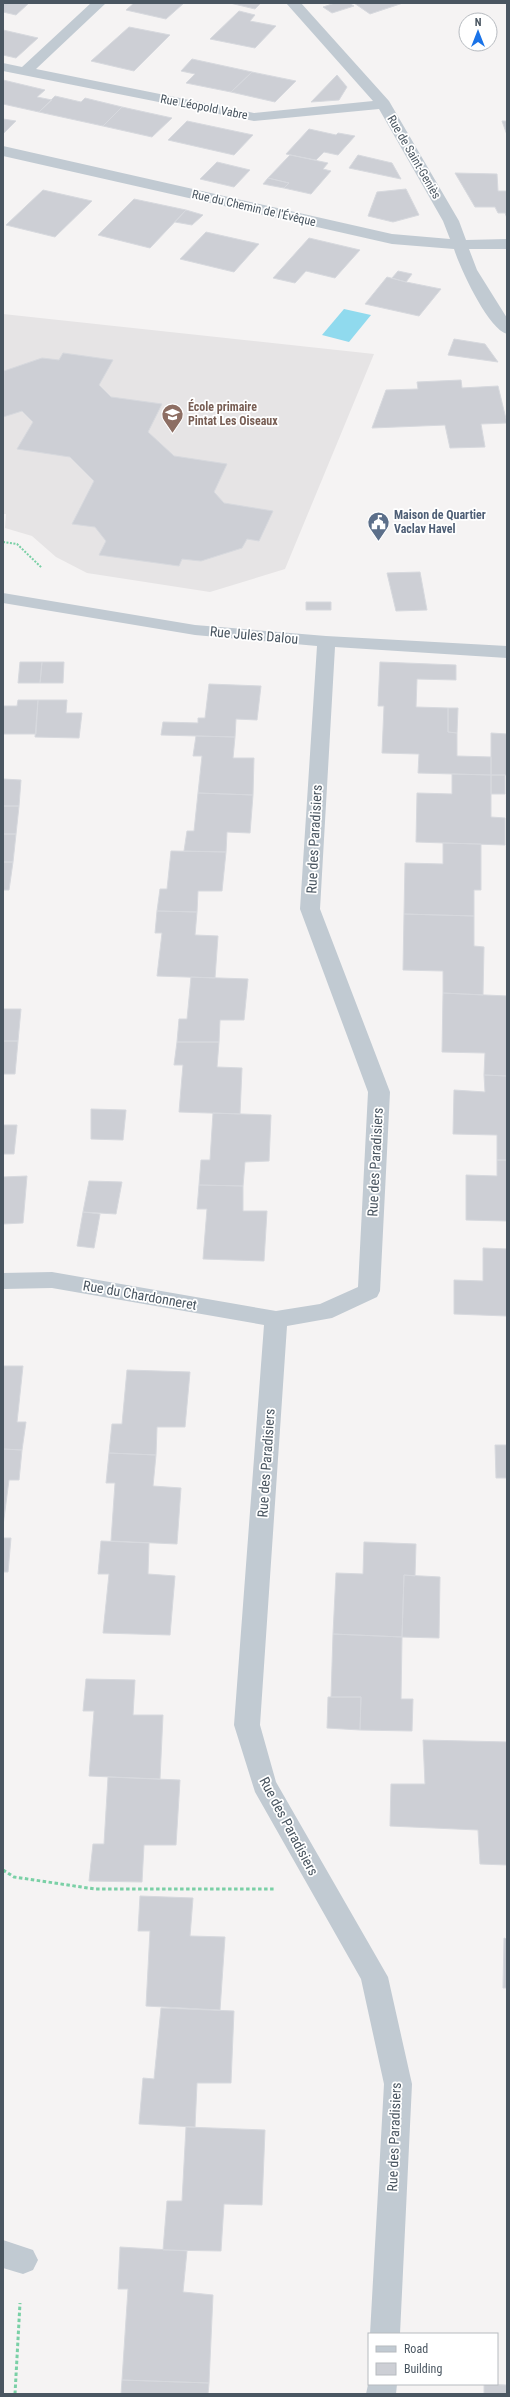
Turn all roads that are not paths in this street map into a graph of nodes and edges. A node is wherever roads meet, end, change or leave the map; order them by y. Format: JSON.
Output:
{"nodes":[{"id":1,"x":99,"y":3,"type":"edge"},
{"id":2,"x":293,"y":3,"type":"edge"},
{"id":3,"x":3,"y":67,"type":"edge"},
{"id":4,"x":26,"y":71,"type":"junction"},
{"id":5,"x":384,"y":104,"type":"junction"},
{"id":6,"x":3,"y":151,"type":"edge"},
{"id":7,"x":507,"y":244,"type":"edge"},
{"id":8,"x":459,"y":245,"type":"junction"},
{"id":9,"x":507,"y":330,"type":"edge"},
{"id":10,"x":3,"y":598,"type":"edge"},
{"id":11,"x":326,"y":641,"type":"junction"},
{"id":12,"x":507,"y":652,"type":"edge"},
{"id":13,"x":3,"y":1281,"type":"edge"},
{"id":14,"x":276,"y":1319,"type":"junction"},
{"id":15,"x":384,"y":2333,"type":"edge"}],
"edges":[{"from":1,"to":4,"type":"street"},
{"from":2,"to":5,"type":"street","name":"Rue de Saint-Geniès"},
{"from":3,"to":4,"type":"street","name":"Rue Léopold Vabre"},
{"from":4,"to":5,"type":"street","name":"Rue Léopold Vabre"},
{"from":5,"to":8,"type":"street","name":"Rue de Saint-Geniès"},
{"from":6,"to":8,"type":"street","name":"Rue du Chemin de l'Évêque"},
{"from":7,"to":8,"type":"street","name":"Rue du Chemin de l'Évêque"},
{"from":8,"to":9,"type":"street","name":"Rue de Saint-Geniès"},
{"from":10,"to":11,"type":"street","name":"Rue Jules Dalou"},
{"from":11,"to":12,"type":"street","name":"Rue Jules Dalou"},
{"from":11,"to":14,"type":"street","name":"Rue des Paradisiers"},
{"from":13,"to":14,"type":"street","name":"Rue du Chardonneret"},
{"from":14,"to":15,"type":"street","name":"Rue des Paradisiers"}]}
